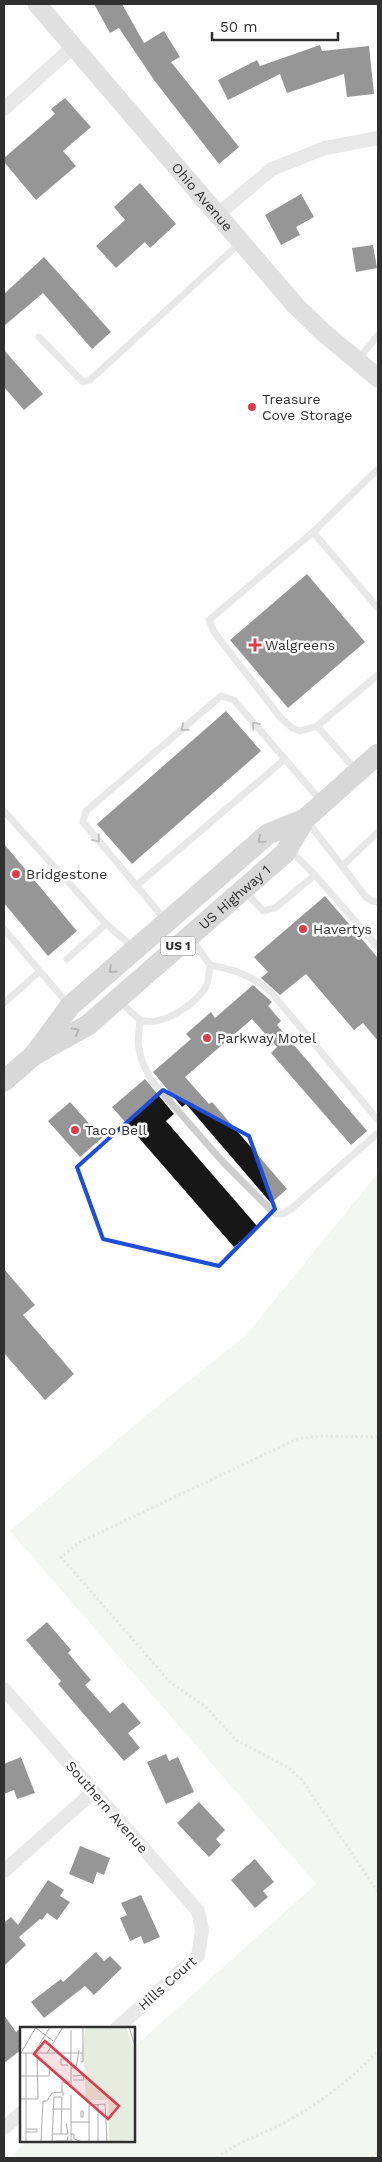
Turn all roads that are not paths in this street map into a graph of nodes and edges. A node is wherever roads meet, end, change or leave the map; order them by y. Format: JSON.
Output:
{"nodes":[{"id":1,"x":37,"y":4,"type":"edge"},
{"id":2,"x":74,"y":46,"type":"junction"},
{"id":3,"x":4,"y":109,"type":"edge"},
{"id":4,"x":378,"y":138,"type":"edge"},
{"id":5,"x":218,"y":214,"type":"junction"},
{"id":6,"x":242,"y":242,"type":"junction"},
{"id":7,"x":378,"y":335,"type":"edge"},
{"id":8,"x":40,"y":337,"type":"dead end"},
{"id":9,"x":357,"y":361,"type":"junction"},
{"id":10,"x":378,"y":378,"type":"edge"},
{"id":11,"x":378,"y":469,"type":"edge"},
{"id":12,"x":312,"y":532,"type":"junction"},
{"id":13,"x":378,"y":608,"type":"edge"},
{"id":14,"x":378,"y":675,"type":"edge"},
{"id":15,"x":317,"y":726,"type":"junction"},
{"id":16,"x":378,"y":754,"type":"edge"},
{"id":17,"x":285,"y":759,"type":"junction"},
{"id":18,"x":358,"y":772,"type":"junction"},
{"id":19,"x":322,"y":803,"type":"junction"},
{"id":20,"x":4,"y":811,"type":"edge"},
{"id":21,"x":305,"y":818,"type":"junction"},
{"id":22,"x":378,"y":832,"type":"edge"},
{"id":23,"x":288,"y":848,"type":"junction"},
{"id":24,"x":342,"y":866,"type":"junction"},
{"id":25,"x":315,"y":875,"type":"junction"},
{"id":26,"x":136,"y":886,"type":"junction"},
{"id":27,"x":243,"y":889,"type":"junction"},
{"id":28,"x":378,"y":902,"type":"edge"},
{"id":29,"x":167,"y":922,"type":"junction"},
{"id":30,"x":106,"y":924,"type":"junction"},
{"id":31,"x":4,"y":929,"type":"edge"},
{"id":32,"x":190,"y":936,"type":"junction"},
{"id":33,"x":378,"y":947,"type":"edge"},
{"id":34,"x":136,"y":949,"type":"junction"},
{"id":35,"x":67,"y":959,"type":"dead end"},
{"id":36,"x":210,"y":965,"type":"junction"},
{"id":37,"x":40,"y":972,"type":"junction"},
{"id":38,"x":118,"y":999,"type":"junction"},
{"id":39,"x":4,"y":1003,"type":"edge"},
{"id":40,"x":70,"y":1006,"type":"junction"},
{"id":41,"x":140,"y":1019,"type":"junction"},
{"id":42,"x":34,"y":1055,"type":"junction"},
{"id":43,"x":4,"y":1081,"type":"edge"},
{"id":44,"x":378,"y":1120,"type":"edge"},
{"id":45,"x":378,"y":1133,"type":"edge"},
{"id":46,"x":4,"y":1689,"type":"edge"},
{"id":47,"x":93,"y":1792,"type":"junction"},
{"id":48,"x":4,"y":1871,"type":"edge"},
{"id":49,"x":202,"y":1930,"type":"joint"},
{"id":50,"x":118,"y":2027,"type":"edge"},
{"id":51,"x":20,"y":2114,"type":"edge"},
{"id":52,"x":4,"y":2128,"type":"edge"}],
"edges":[{"from":1,"to":2,"type":"street","name":"Ohio Avenue"},
{"from":2,"to":3,"type":"street"},
{"from":2,"to":5,"type":"street","name":"Ohio Avenue"},
{"from":4,"to":5,"type":"street"},
{"from":5,"to":6,"type":"street","name":"Ohio Avenue"},
{"from":6,"to":8,"type":"lane"},
{"from":6,"to":9,"type":"street","name":"Ohio Avenue"},
{"from":7,"to":9,"type":"lane"},
{"from":9,"to":10,"type":"street","name":"Ohio Avenue"},
{"from":11,"to":12,"type":"lane"},
{"from":12,"to":13,"type":"lane"},
{"from":12,"to":15,"type":"lane"},
{"from":14,"to":15,"type":"lane"},
{"from":15,"to":18,"type":"lane"},
{"from":16,"to":18,"type":"main road","name":"US Highway 1","number":"US 1"},
{"from":17,"to":19,"type":"lane"},
{"from":17,"to":26,"type":"lane"},
{"from":17,"to":26,"type":"lane","one_way":true},
{"from":18,"to":19,"type":"main road","name":"US Highway 1","number":"US 1"},
{"from":19,"to":21,"type":"main road","name":"US Highway 1","number":"US 1"},
{"from":20,"to":30,"type":"lane"},
{"from":21,"to":23,"type":"main road","name":"US Highway 1","number":"US 1"},
{"from":21,"to":24,"type":"lane"},
{"from":21,"to":29,"type":"main road","name":"US Highway 1","number":"US 1","one_way":true},
{"from":22,"to":24,"type":"lane"},
{"from":23,"to":25,"type":"lane"},
{"from":23,"to":27,"type":"main road","name":"US Highway 1","number":"US 1"},
{"from":24,"to":28,"type":"lane"},
{"from":25,"to":27,"type":"lane"},
{"from":25,"to":33,"type":"lane"},
{"from":26,"to":29,"type":"lane"},
{"from":27,"to":32,"type":"main road","name":"US Highway 1","number":"US 1"},
{"from":29,"to":34,"type":"main road","name":"US Highway 1","number":"US 1"},
{"from":30,"to":34,"type":"lane"},
{"from":30,"to":35,"type":"lane"},
{"from":31,"to":37,"type":"lane"},
{"from":32,"to":36,"type":"lane"},
{"from":32,"to":38,"type":"main road","name":"US Highway 1","number":"US 1"},
{"from":34,"to":40,"type":"main road","name":"US Highway 1","number":"US 1","one_way":true},
{"from":36,"to":41,"type":"lane"},
{"from":36,"to":44,"type":"lane"},
{"from":37,"to":39,"type":"lane"},
{"from":37,"to":40,"type":"lane"},
{"from":38,"to":41,"type":"lane"},
{"from":42,"to":38,"type":"main road","name":"US Highway 1","number":"US 1","one_way":true},
{"from":40,"to":42,"type":"main road","name":"US Highway 1","number":"US 1"},
{"from":41,"to":45,"type":"lane"},
{"from":42,"to":43,"type":"main road","name":"US Highway 1","number":"US 1"},
{"from":46,"to":47,"type":"street","name":"Southern Avenue"},
{"from":47,"to":48,"type":"street"},
{"from":47,"to":49,"type":"street","name":"Southern Avenue"},
{"from":49,"to":50,"type":"street","name":"Hills Court"},
{"from":51,"to":52,"type":"street"}]}
